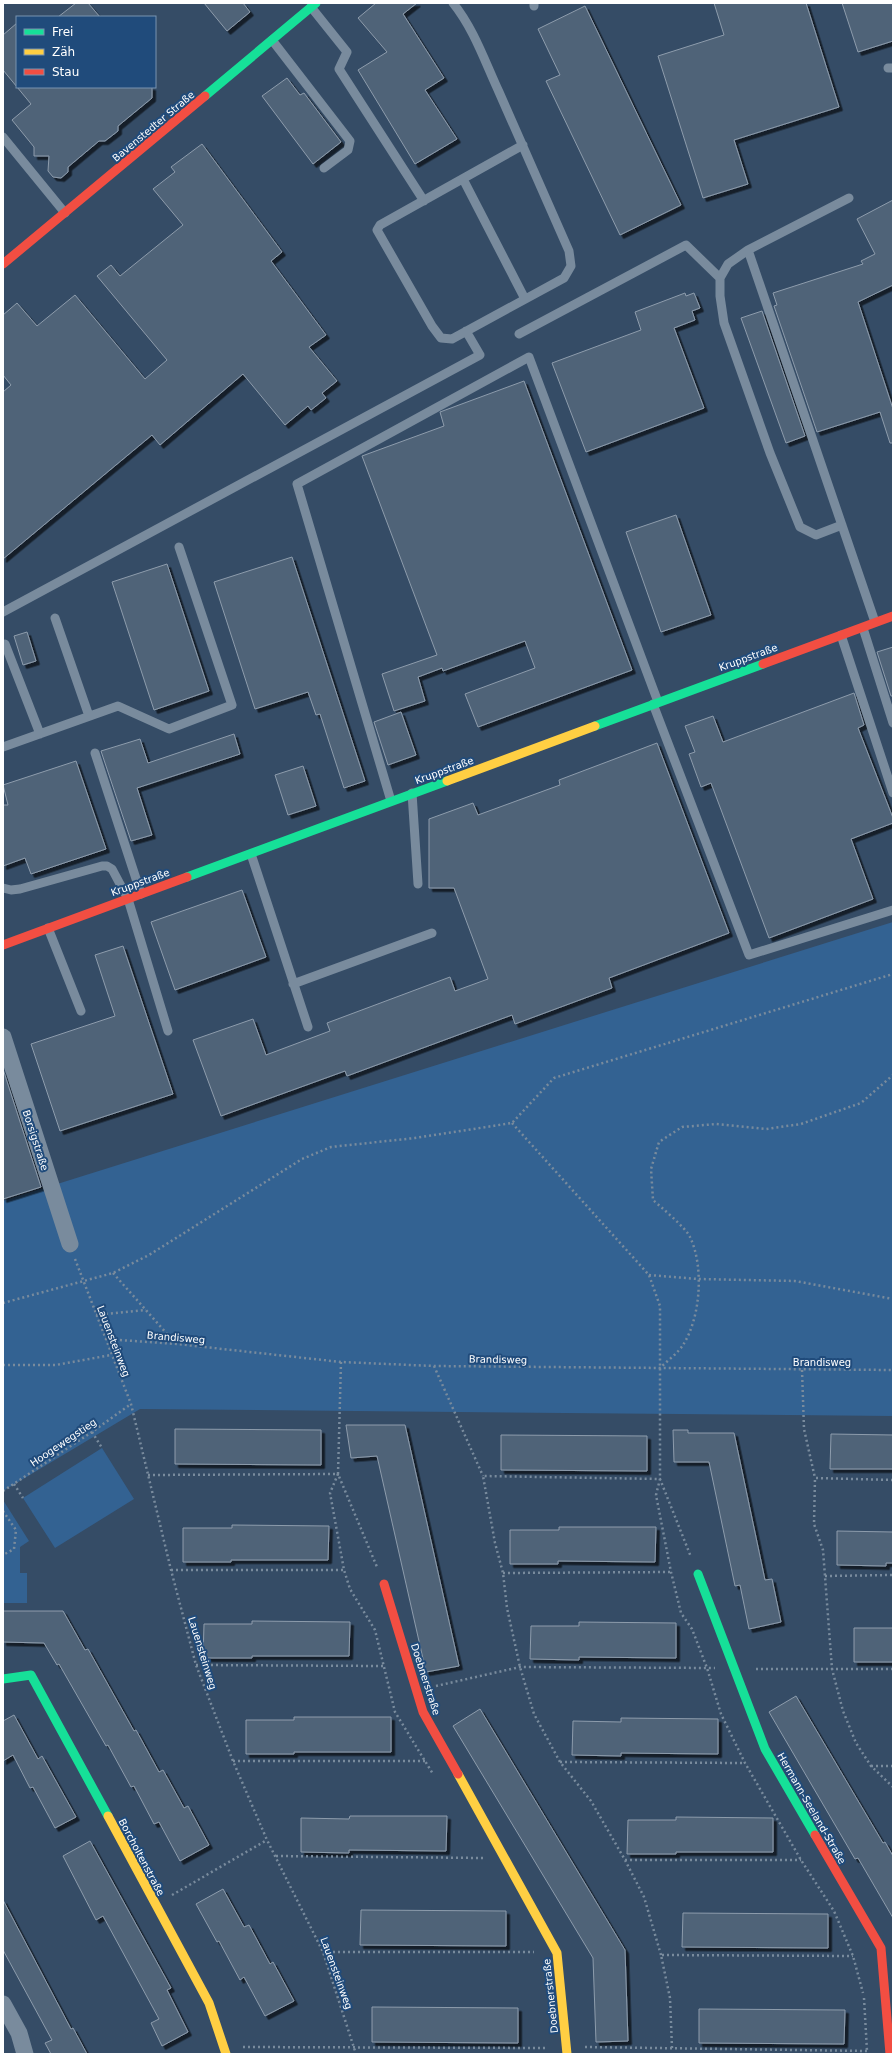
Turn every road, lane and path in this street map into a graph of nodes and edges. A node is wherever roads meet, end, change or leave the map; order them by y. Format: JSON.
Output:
{"nodes":[{"id":1,"x":453,"y":3,"type":"edge"},
{"id":2,"x":314,"y":5,"type":"edge"},
{"id":3,"x":272,"y":40,"type":"junction"},
{"id":4,"x":3,"y":137,"type":"edge"},
{"id":5,"x":524,"y":144,"type":"junction"},
{"id":6,"x":324,"y":168,"type":"dead end"},
{"id":7,"x":463,"y":179,"type":"junction"},
{"id":8,"x":849,"y":198,"type":"dead end"},
{"id":9,"x":424,"y":201,"type":"junction"},
{"id":10,"x":65,"y":213,"type":"junction"},
{"id":11,"x":748,"y":250,"type":"junction"},
{"id":12,"x":3,"y":264,"type":"edge"},
{"id":13,"x":720,"y":278,"type":"junction"},
{"id":14,"x":525,"y":299,"type":"junction"},
{"id":15,"x":466,"y":331,"type":"junction"},
{"id":16,"x":519,"y":334,"type":"dead end"},
{"id":17,"x":842,"y":525,"type":"junction"},
{"id":18,"x":179,"y":548,"type":"dead end"},
{"id":19,"x":3,"y":612,"type":"edge"},
{"id":20,"x":893,"y":616,"type":"edge"},
{"id":21,"x":55,"y":618,"type":"dead end"},
{"id":22,"x":875,"y":622,"type":"junction"},
{"id":23,"x":862,"y":627,"type":"junction"},
{"id":24,"x":841,"y":635,"type":"junction"},
{"id":25,"x":5,"y":644,"type":"dead end"},
{"id":26,"x":656,"y":703,"type":"junction"},
{"id":27,"x":89,"y":716,"type":"junction"},
{"id":28,"x":893,"y":724,"type":"edge"},
{"id":29,"x":40,"y":734,"type":"junction"},
{"id":30,"x":3,"y":747,"type":"edge"},
{"id":31,"x":95,"y":754,"type":"dead end"},
{"id":32,"x":412,"y":793,"type":"junction"},
{"id":33,"x":893,"y":793,"type":"edge"},
{"id":34,"x":392,"y":801,"type":"junction"},
{"id":35,"x":250,"y":853,"type":"junction"},
{"id":36,"x":418,"y":884,"type":"dead end"},
{"id":37,"x":3,"y":888,"type":"edge"},
{"id":38,"x":141,"y":894,"type":"junction"},
{"id":39,"x":128,"y":899,"type":"junction"},
{"id":40,"x":893,"y":910,"type":"edge"},
{"id":41,"x":48,"y":928,"type":"junction"},
{"id":42,"x":432,"y":933,"type":"dead end"},
{"id":43,"x":3,"y":945,"type":"edge"},
{"id":44,"x":893,"y":974,"type":"edge"},
{"id":45,"x":293,"y":984,"type":"junction"},
{"id":46,"x":81,"y":1011,"type":"dead end"},
{"id":47,"x":308,"y":1027,"type":"dead end"},
{"id":48,"x":168,"y":1031,"type":"dead end"},
{"id":49,"x":3,"y":1037,"type":"edge"},
{"id":50,"x":893,"y":1075,"type":"edge"},
{"id":51,"x":512,"y":1123,"type":"junction"},
{"id":52,"x":70,"y":1244,"type":"joint"},
{"id":53,"x":113,"y":1273,"type":"junction"},
{"id":54,"x":649,"y":1275,"type":"junction"},
{"id":55,"x":698,"y":1279,"type":"junction"},
{"id":56,"x":82,"y":1280,"type":"junction"},
{"id":57,"x":893,"y":1298,"type":"edge"},
{"id":58,"x":3,"y":1303,"type":"edge"},
{"id":59,"x":146,"y":1310,"type":"junction"},
{"id":60,"x":96,"y":1315,"type":"junction"},
{"id":61,"x":105,"y":1339,"type":"junction"},
{"id":62,"x":177,"y":1344,"type":"junction"},
{"id":63,"x":110,"y":1355,"type":"junction"},
{"id":64,"x":341,"y":1362,"type":"junction"},
{"id":65,"x":3,"y":1365,"type":"edge"},
{"id":66,"x":434,"y":1366,"type":"junction"},
{"id":67,"x":659,"y":1369,"type":"junction"},
{"id":68,"x":802,"y":1370,"type":"junction"},
{"id":69,"x":893,"y":1370,"type":"edge"},
{"id":70,"x":131,"y":1404,"type":"junction"},
{"id":71,"x":92,"y":1432,"type":"junction"},
{"id":72,"x":102,"y":1448,"type":"dead end"},
{"id":73,"x":338,"y":1474,"type":"junction"},
{"id":74,"x":148,"y":1475,"type":"junction"},
{"id":75,"x":483,"y":1476,"type":"junction"},
{"id":76,"x":815,"y":1478,"type":"junction"},
{"id":77,"x":660,"y":1479,"type":"junction"},
{"id":78,"x":893,"y":1480,"type":"edge"},
{"id":79,"x":14,"y":1484,"type":"junction"},
{"id":80,"x":3,"y":1491,"type":"edge"},
{"id":81,"x":23,"y":1498,"type":"dead end"},
{"id":82,"x":3,"y":1511,"type":"edge"},
{"id":83,"x":3,"y":1555,"type":"edge"},
{"id":84,"x":170,"y":1570,"type":"junction"},
{"id":85,"x":344,"y":1570,"type":"dead end"},
{"id":86,"x":671,"y":1572,"type":"dead end"},
{"id":87,"x":503,"y":1573,"type":"junction"},
{"id":88,"x":698,"y":1574,"type":"joint"},
{"id":89,"x":893,"y":1575,"type":"edge"},
{"id":90,"x":825,"y":1576,"type":"junction"},
{"id":91,"x":384,"y":1584,"type":"joint"},
{"id":92,"x":196,"y":1665,"type":"junction"},
{"id":93,"x":384,"y":1666,"type":"dead end"},
{"id":94,"x":520,"y":1667,"type":"junction"},
{"id":95,"x":734,"y":1668,"type":"junction"},
{"id":96,"x":832,"y":1669,"type":"junction"},
{"id":97,"x":893,"y":1669,"type":"edge"},
{"id":98,"x":3,"y":1679,"type":"edge"},
{"id":99,"x":416,"y":1690,"type":"junction"},
{"id":100,"x":233,"y":1761,"type":"junction"},
{"id":101,"x":426,"y":1761,"type":"dead end"},
{"id":102,"x":560,"y":1762,"type":"junction"},
{"id":103,"x":745,"y":1763,"type":"dead end"},
{"id":104,"x":871,"y":1766,"type":"junction"},
{"id":105,"x":893,"y":1766,"type":"edge"},
{"id":106,"x":893,"y":1787,"type":"edge"},
{"id":107,"x":267,"y":1840,"type":"junction"},
{"id":108,"x":276,"y":1856,"type":"junction"},
{"id":109,"x":484,"y":1858,"type":"dead end"},
{"id":110,"x":625,"y":1860,"type":"junction"},
{"id":111,"x":801,"y":1860,"type":"dead end"},
{"id":112,"x":155,"y":1905,"type":"junction"},
{"id":113,"x":323,"y":1952,"type":"junction"},
{"id":114,"x":535,"y":1952,"type":"dead end"},
{"id":115,"x":661,"y":1955,"type":"junction"},
{"id":116,"x":853,"y":1956,"type":"dead end"},
{"id":117,"x":3,"y":2004,"type":"edge"},
{"id":118,"x":672,"y":2048,"type":"dead end"},
{"id":119,"x":25,"y":2054,"type":"edge"},
{"id":120,"x":226,"y":2054,"type":"edge"},
{"id":121,"x":356,"y":2054,"type":"edge"},
{"id":122,"x":567,"y":2054,"type":"edge"},
{"id":123,"x":890,"y":2054,"type":"edge"}],
"edges":[{"from":1,"to":5,"type":"lane"},
{"from":2,"to":3,"type":"street","name":"Bavenstedter Straße"},
{"from":2,"to":9,"type":"lane"},
{"from":3,"to":6,"type":"lane"},
{"from":3,"to":10,"type":"street","name":"Bavenstedter Straße"},
{"from":4,"to":10,"type":"lane"},
{"from":5,"to":7,"type":"lane"},
{"from":5,"to":14,"type":"lane"},
{"from":7,"to":9,"type":"lane"},
{"from":7,"to":14,"type":"lane"},
{"from":8,"to":11,"type":"lane"},
{"from":9,"to":15,"type":"lane"},
{"from":10,"to":12,"type":"street","name":"Bavenstedter Straße"},
{"from":11,"to":13,"type":"lane"},
{"from":11,"to":17,"type":"lane"},
{"from":13,"to":16,"type":"lane"},
{"from":13,"to":17,"type":"lane"},
{"from":14,"to":15,"type":"lane"},
{"from":15,"to":19,"type":"lane"},
{"from":17,"to":22,"type":"lane"},
{"from":18,"to":27,"type":"lane"},
{"from":20,"to":22,"type":"street","name":"Kruppstraße"},
{"from":21,"to":27,"type":"lane"},
{"from":22,"to":23,"type":"street","name":"Kruppstraße"},
{"from":23,"to":24,"type":"street","name":"Kruppstraße"},
{"from":23,"to":28,"type":"lane"},
{"from":24,"to":26,"type":"street","name":"Kruppstraße"},
{"from":24,"to":33,"type":"lane"},
{"from":25,"to":29,"type":"lane"},
{"from":26,"to":32,"type":"street","name":"Kruppstraße"},
{"from":26,"to":34,"type":"lane"},
{"from":26,"to":40,"type":"lane"},
{"from":27,"to":29,"type":"lane"},
{"from":29,"to":30,"type":"lane"},
{"from":31,"to":38,"type":"lane"},
{"from":32,"to":34,"type":"street","name":"Kruppstraße"},
{"from":32,"to":36,"type":"lane"},
{"from":34,"to":35,"type":"street","name":"Kruppstraße"},
{"from":35,"to":38,"type":"street","name":"Kruppstraße"},
{"from":35,"to":45,"type":"lane"},
{"from":37,"to":39,"type":"lane"},
{"from":38,"to":39,"type":"street","name":"Kruppstraße"},
{"from":39,"to":41,"type":"street","name":"Kruppstraße"},
{"from":39,"to":48,"type":"lane"},
{"from":41,"to":43,"type":"street","name":"Kruppstraße"},
{"from":41,"to":46,"type":"lane"},
{"from":42,"to":45,"type":"lane"},
{"from":44,"to":51,"type":"path"},
{"from":45,"to":47,"type":"lane"},
{"from":49,"to":52,"type":"street","name":"Borsigstraße"},
{"from":50,"to":55,"type":"path"},
{"from":51,"to":53,"type":"path"},
{"from":51,"to":54,"type":"path"},
{"from":52,"to":56,"type":"path","name":"Lauensteinweg"},
{"from":53,"to":56,"type":"path"},
{"from":53,"to":59,"type":"path"},
{"from":54,"to":55,"type":"path"},
{"from":54,"to":67,"type":"path"},
{"from":55,"to":57,"type":"path"},
{"from":55,"to":67,"type":"path"},
{"from":56,"to":58,"type":"path"},
{"from":56,"to":60,"type":"path","name":"Lauensteinweg"},
{"from":59,"to":60,"type":"path"},
{"from":59,"to":62,"type":"path"},
{"from":60,"to":61,"type":"path","name":"Lauensteinweg"},
{"from":61,"to":62,"type":"path","name":"Brandisweg"},
{"from":61,"to":63,"type":"path","name":"Lauensteinweg"},
{"from":62,"to":64,"type":"path","name":"Brandisweg"},
{"from":63,"to":65,"type":"path"},
{"from":63,"to":70,"type":"path","name":"Lauensteinweg"},
{"from":64,"to":66,"type":"path","name":"Brandisweg"},
{"from":64,"to":73,"type":"path"},
{"from":66,"to":67,"type":"path","name":"Brandisweg"},
{"from":66,"to":75,"type":"path"},
{"from":67,"to":68,"type":"path","name":"Brandisweg"},
{"from":67,"to":77,"type":"path"},
{"from":68,"to":69,"type":"path","name":"Brandisweg"},
{"from":68,"to":76,"type":"path"},
{"from":70,"to":71,"type":"path","name":"Hoogewegstieg"},
{"from":70,"to":74,"type":"path","name":"Lauensteinweg"},
{"from":71,"to":72,"type":"path"},
{"from":71,"to":79,"type":"path","name":"Hoogewegstieg"},
{"from":73,"to":74,"type":"path"},
{"from":73,"to":91,"type":"path"},
{"from":74,"to":84,"type":"path","name":"Lauensteinweg"},
{"from":75,"to":77,"type":"path"},
{"from":75,"to":87,"type":"path"},
{"from":76,"to":78,"type":"path"},
{"from":76,"to":90,"type":"path"},
{"from":77,"to":88,"type":"path"},
{"from":79,"to":80,"type":"path","name":"Hoogewegstieg"},
{"from":79,"to":81,"type":"path"},
{"from":82,"to":83,"type":"path"},
{"from":84,"to":85,"type":"path"},
{"from":84,"to":92,"type":"path","name":"Lauensteinweg"},
{"from":86,"to":87,"type":"path"},
{"from":87,"to":94,"type":"path"},
{"from":88,"to":95,"type":"street","name":"Hermann-Seeland-Straße"},
{"from":89,"to":90,"type":"path"},
{"from":90,"to":96,"type":"path"},
{"from":91,"to":99,"type":"street","name":"Doebnerstraße"},
{"from":92,"to":93,"type":"path"},
{"from":92,"to":100,"type":"path","name":"Lauensteinweg"},
{"from":94,"to":95,"type":"path"},
{"from":94,"to":99,"type":"path"},
{"from":94,"to":102,"type":"path"},
{"from":95,"to":96,"type":"path"},
{"from":95,"to":123,"type":"street","name":"Hermann-Seeland-Straße"},
{"from":96,"to":97,"type":"path"},
{"from":96,"to":104,"type":"path"},
{"from":98,"to":112,"type":"street","name":"Borcholtenstraße"},
{"from":99,"to":122,"type":"street","name":"Doebnerstraße"},
{"from":100,"to":101,"type":"path"},
{"from":100,"to":107,"type":"path","name":"Lauensteinweg"},
{"from":102,"to":103,"type":"path"},
{"from":102,"to":110,"type":"path"},
{"from":104,"to":105,"type":"path"},
{"from":104,"to":106,"type":"path"},
{"from":107,"to":108,"type":"path","name":"Lauensteinweg"},
{"from":107,"to":112,"type":"path"},
{"from":108,"to":109,"type":"path"},
{"from":108,"to":113,"type":"path","name":"Lauensteinweg"},
{"from":110,"to":111,"type":"path"},
{"from":110,"to":115,"type":"path"},
{"from":112,"to":120,"type":"street","name":"Borcholtenstraße"},
{"from":113,"to":114,"type":"path"},
{"from":113,"to":121,"type":"path","name":"Lauensteinweg"},
{"from":115,"to":116,"type":"path"},
{"from":115,"to":118,"type":"path"},
{"from":117,"to":119,"type":"street"}]}
